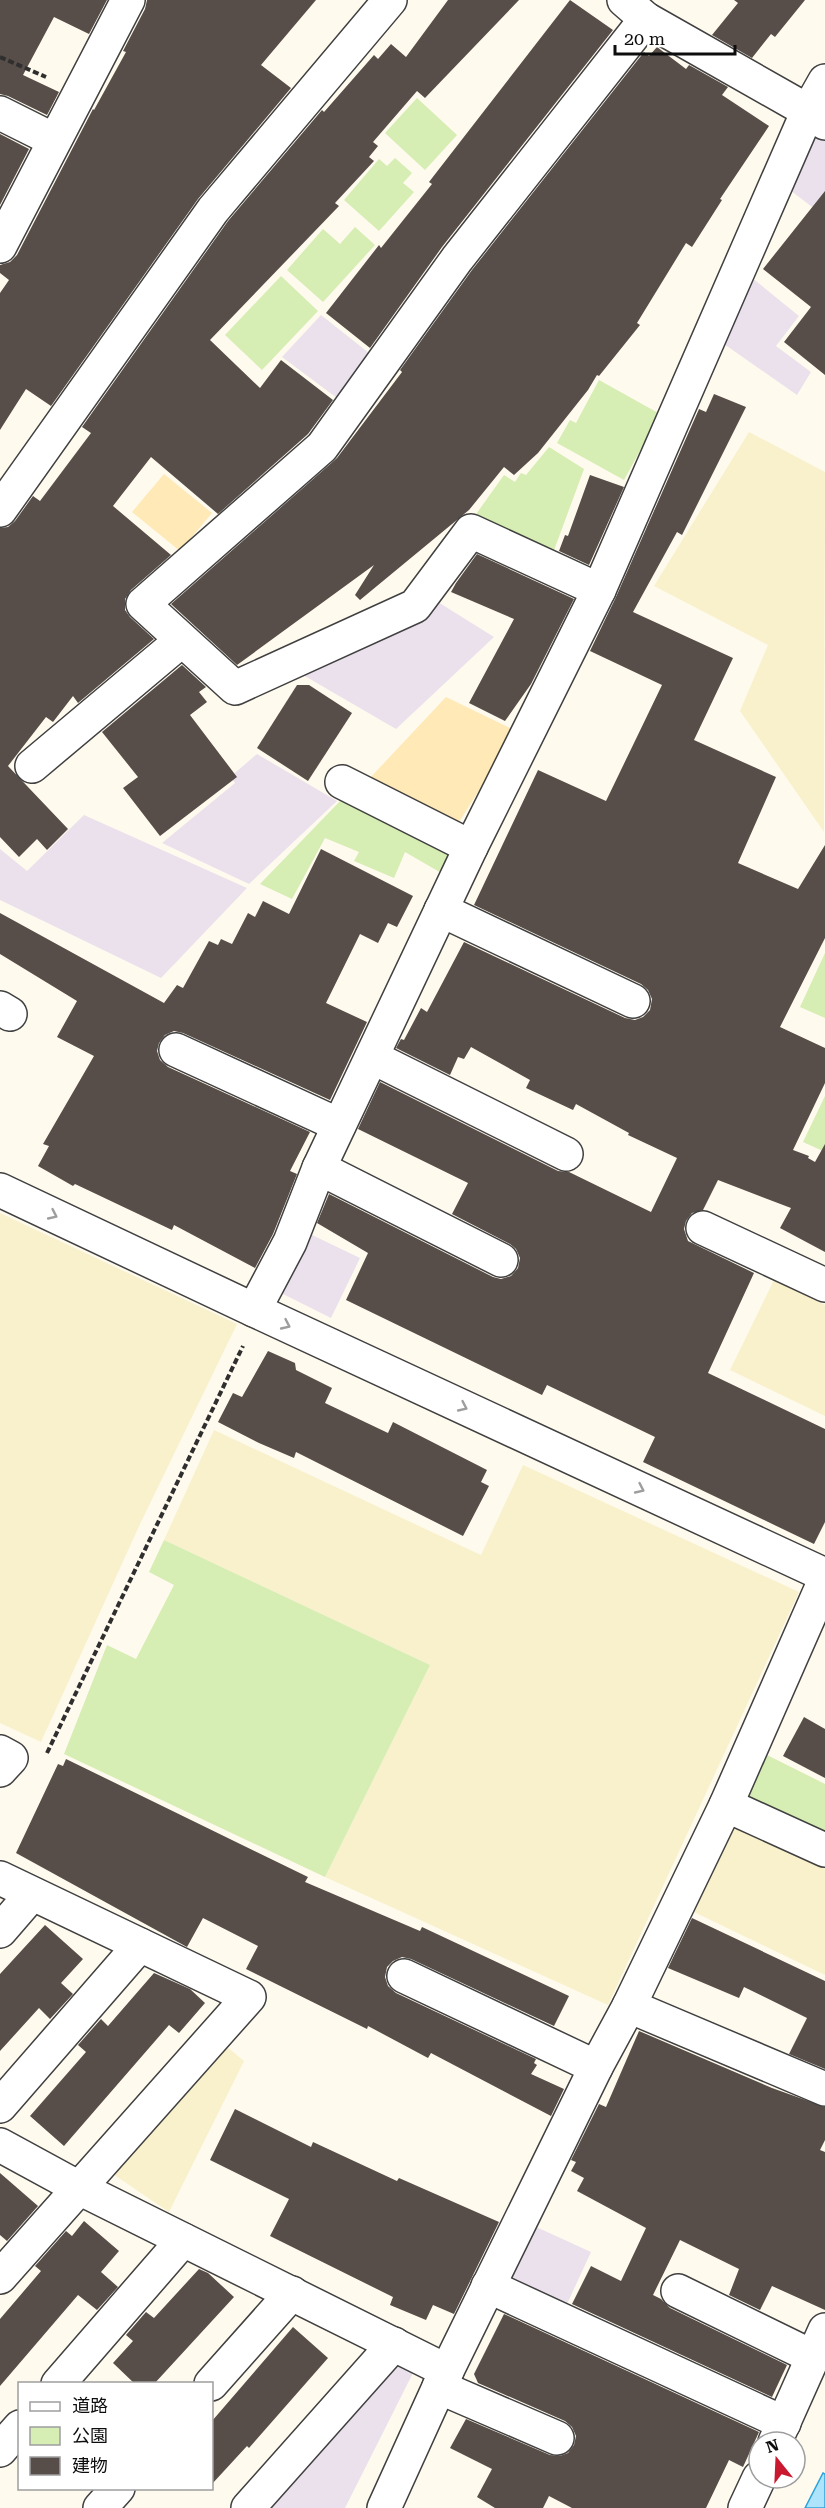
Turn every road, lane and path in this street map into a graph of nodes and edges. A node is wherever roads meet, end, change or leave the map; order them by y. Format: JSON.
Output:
{"nodes":[{"id":1,"x":128,"y":0,"type":"edge"},
{"id":2,"x":390,"y":0,"type":"edge"},
{"id":3,"x":635,"y":10,"type":"edge"},
{"id":4,"x":0,"y":57,"type":"edge"},
{"id":5,"x":825,"y":81,"type":"edge"},
{"id":6,"x":80,"y":92,"type":"junction"},
{"id":7,"x":0,"y":112,"type":"edge"},
{"id":8,"x":817,"y":117,"type":"edge"},
{"id":9,"x":54,"y":140,"type":"junction"},
{"id":10,"x":0,"y":246,"type":"edge"},
{"id":11,"x":0,"y":510,"type":"edge"},
{"id":12,"x":599,"y":590,"type":"junction"},
{"id":13,"x":182,"y":640,"type":"junction"},
{"id":14,"x":32,"y":766,"type":"dead end"},
{"id":15,"x":342,"y":782,"type":"dead end"},
{"id":16,"x":471,"y":847,"type":"junction"},
{"id":17,"x":441,"y":910,"type":"junction"},
{"id":18,"x":633,"y":1001,"type":"dead end"},
{"id":19,"x":176,"y":1050,"type":"dead end"},
{"id":20,"x":372,"y":1057,"type":"junction"},
{"id":21,"x":339,"y":1125,"type":"junction"},
{"id":22,"x":567,"y":1154,"type":"dead end"},
{"id":23,"x":319,"y":1168,"type":"junction"},
{"id":24,"x":0,"y":1190,"type":"edge"},
{"id":25,"x":703,"y":1228,"type":"dead end"},
{"id":26,"x":501,"y":1260,"type":"dead end"},
{"id":27,"x":825,"y":1285,"type":"edge"},
{"id":28,"x":256,"y":1311,"type":"junction"},
{"id":29,"x":825,"y":1575,"type":"edge"},
{"id":30,"x":825,"y":1580,"type":"edge"},
{"id":31,"x":4,"y":1760,"type":"edge"},
{"id":32,"x":726,"y":1805,"type":"junction"},
{"id":33,"x":825,"y":1850,"type":"edge"},
{"id":34,"x":0,"y":1878,"type":"edge"},
{"id":35,"x":32,"y":1894,"type":"junction"},
{"id":36,"x":0,"y":1931,"type":"edge"},
{"id":37,"x":140,"y":1945,"type":"junction"},
{"id":38,"x":404,"y":1976,"type":"dead end"},
{"id":39,"x":629,"y":2006,"type":"junction"},
{"id":40,"x":596,"y":2067,"type":"junction"},
{"id":41,"x":825,"y":2089,"type":"edge"},
{"id":42,"x":0,"y":2106,"type":"edge"},
{"id":43,"x":0,"y":2145,"type":"edge"},
{"id":44,"x":79,"y":2188,"type":"junction"},
{"id":45,"x":183,"y":2240,"type":"junction"},
{"id":46,"x":0,"y":2277,"type":"edge"},
{"id":47,"x":488,"y":2286,"type":"junction"},
{"id":48,"x":678,"y":2290,"type":"dead end"},
{"id":49,"x":292,"y":2293,"type":"junction"},
{"id":50,"x":394,"y":2344,"type":"junction"},
{"id":51,"x":819,"y":2344,"type":"edge"},
{"id":52,"x":443,"y":2379,"type":"junction"},
{"id":53,"x":60,"y":2382,"type":"edge"},
{"id":54,"x":213,"y":2382,"type":"edge"},
{"id":55,"x":18,"y":2429,"type":"edge"},
{"id":56,"x":775,"y":2430,"type":"edge"},
{"id":57,"x":780,"y":2430,"type":"edge"},
{"id":58,"x":557,"y":2438,"type":"dead end"},
{"id":59,"x":0,"y":2450,"type":"edge"},
{"id":60,"x":116,"y":2490,"type":"edge"},
{"id":61,"x":753,"y":2490,"type":"edge"},
{"id":62,"x":100,"y":2508,"type":"edge"},
{"id":63,"x":248,"y":2508,"type":"edge"},
{"id":64,"x":384,"y":2508,"type":"edge"},
{"id":65,"x":745,"y":2508,"type":"edge"}],
"edges":[{"from":1,"to":6,"type":"street"},
{"from":2,"to":11,"type":"street"},
{"from":3,"to":8,"type":"street"},
{"from":3,"to":13,"type":"street"},
{"from":4,"to":6,"type":"path"},
{"from":5,"to":8,"type":"street"},
{"from":6,"to":9,"type":"street"},
{"from":7,"to":9,"type":"street"},
{"from":8,"to":12,"type":"street"},
{"from":9,"to":10,"type":"street"},
{"from":12,"to":13,"type":"street"},
{"from":12,"to":16,"type":"street"},
{"from":13,"to":14,"type":"street"},
{"from":15,"to":16,"type":"street"},
{"from":16,"to":17,"type":"street"},
{"from":17,"to":18,"type":"street"},
{"from":17,"to":20,"type":"street"},
{"from":19,"to":21,"type":"street"},
{"from":20,"to":21,"type":"street"},
{"from":20,"to":22,"type":"street"},
{"from":21,"to":23,"type":"street"},
{"from":23,"to":26,"type":"street"},
{"from":23,"to":28,"type":"street"},
{"from":24,"to":28,"type":"street","one_way":true},
{"from":25,"to":27,"type":"street"},
{"from":28,"to":29,"type":"street","one_way":true},
{"from":28,"to":31,"type":"path"},
{"from":30,"to":32,"type":"street"},
{"from":32,"to":33,"type":"street"},
{"from":32,"to":39,"type":"street"},
{"from":34,"to":35,"type":"street"},
{"from":35,"to":36,"type":"street"},
{"from":35,"to":37,"type":"street"},
{"from":37,"to":42,"type":"street"},
{"from":37,"to":44,"type":"street"},
{"from":38,"to":40,"type":"street"},
{"from":39,"to":40,"type":"street"},
{"from":39,"to":41,"type":"street"},
{"from":40,"to":47,"type":"street"},
{"from":43,"to":44,"type":"street"},
{"from":44,"to":45,"type":"street"},
{"from":44,"to":46,"type":"street"},
{"from":45,"to":49,"type":"street"},
{"from":45,"to":53,"type":"street"},
{"from":47,"to":52,"type":"street"},
{"from":47,"to":56,"type":"street"},
{"from":48,"to":51,"type":"street"},
{"from":49,"to":50,"type":"street"},
{"from":49,"to":54,"type":"street"},
{"from":50,"to":52,"type":"street"},
{"from":50,"to":63,"type":"street"},
{"from":51,"to":57,"type":"street"},
{"from":52,"to":58,"type":"street"},
{"from":52,"to":64,"type":"street"},
{"from":55,"to":59,"type":"street"},
{"from":60,"to":62,"type":"street"},
{"from":61,"to":65,"type":"street"}]}
